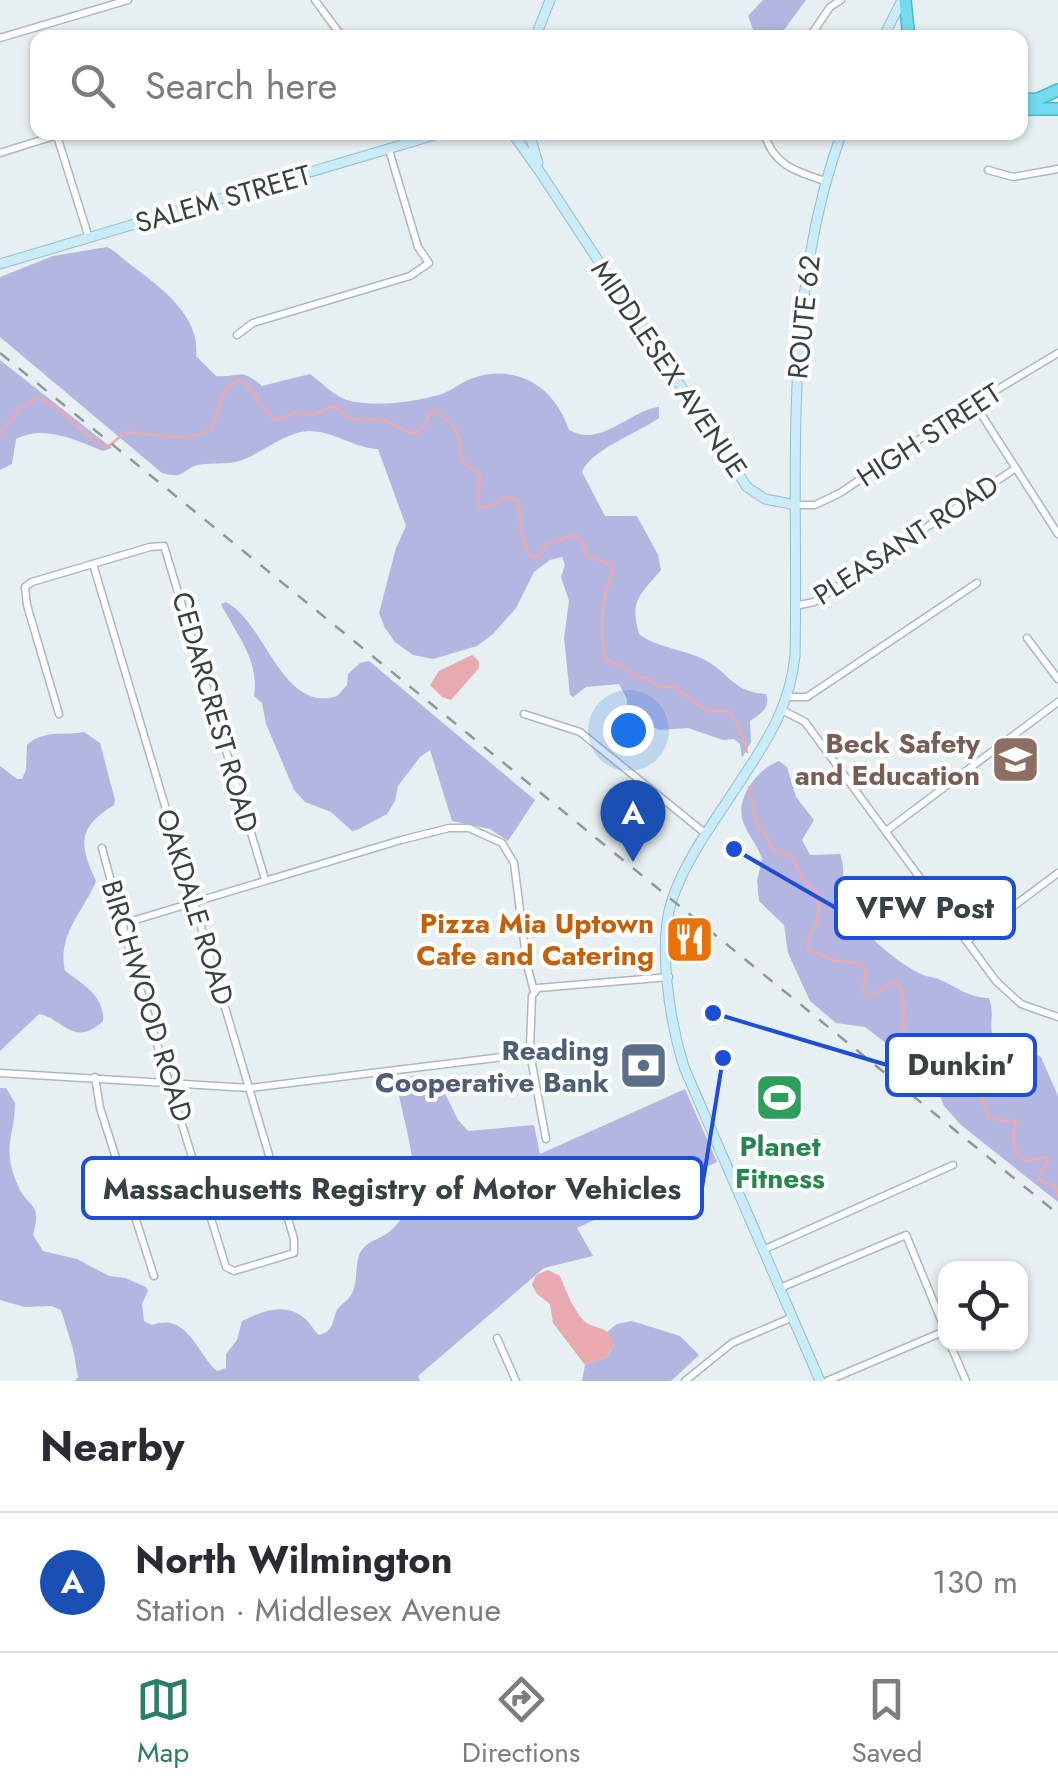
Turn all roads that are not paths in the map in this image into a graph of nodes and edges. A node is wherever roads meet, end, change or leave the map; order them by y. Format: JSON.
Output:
{"nodes":[{"id":1,"x":128,"y":0,"type":"edge"},
{"id":2,"x":314,"y":0,"type":"edge"},
{"id":3,"x":550,"y":0,"type":"edge"},
{"id":4,"x":841,"y":0,"type":"edge"},
{"id":5,"x":904,"y":0,"type":"edge"},
{"id":6,"x":337,"y":30,"type":"edge"},
{"id":7,"x":538,"y":30,"type":"edge"},
{"id":8,"x":814,"y":30,"type":"edge"},
{"id":9,"x":887,"y":30,"type":"edge"},
{"id":10,"x":907,"y":30,"type":"edge"},
{"id":11,"x":0,"y":38,"type":"edge"},
{"id":12,"x":1058,"y":90,"type":"edge"},
{"id":13,"x":1028,"y":100,"type":"edge"},
{"id":14,"x":1028,"y":109,"type":"edge"},
{"id":15,"x":1058,"y":109,"type":"edge"},
{"id":16,"x":42,"y":140,"type":"edge"},
{"id":17,"x":57,"y":140,"type":"edge"},
{"id":18,"x":408,"y":140,"type":"edge"},
{"id":19,"x":422,"y":140,"type":"edge"},
{"id":20,"x":517,"y":140,"type":"edge"},
{"id":21,"x":532,"y":140,"type":"edge"},
{"id":22,"x":766,"y":140,"type":"edge"},
{"id":23,"x":839,"y":140,"type":"edge"},
{"id":24,"x":410,"y":144,"type":"junction"},
{"id":25,"x":389,"y":150,"type":"junction"},
{"id":26,"x":0,"y":152,"type":"edge"},
{"id":27,"x":988,"y":170,"type":"dead end"},
{"id":28,"x":1058,"y":170,"type":"edge"},
{"id":29,"x":542,"y":175,"type":"junction"},
{"id":30,"x":826,"y":182,"type":"junction"},
{"id":31,"x":89,"y":238,"type":"junction"},
{"id":32,"x":0,"y":264,"type":"edge"},
{"id":33,"x":237,"y":335,"type":"dead end"},
{"id":34,"x":1058,"y":353,"type":"edge"},
{"id":35,"x":974,"y":403,"type":"junction"},
{"id":36,"x":1016,"y":468,"type":"junction"},
{"id":37,"x":796,"y":506,"type":"junction"},
{"id":38,"x":1058,"y":534,"type":"edge"},
{"id":39,"x":93,"y":564,"type":"junction"},
{"id":40,"x":977,"y":583,"type":"dead end"},
{"id":41,"x":795,"y":606,"type":"junction"},
{"id":42,"x":1027,"y":638,"type":"dead end"},
{"id":43,"x":1058,"y":679,"type":"edge"},
{"id":44,"x":788,"y":697,"type":"junction"},
{"id":45,"x":1058,"y":702,"type":"edge"},
{"id":46,"x":784,"y":710,"type":"junction"},
{"id":47,"x":59,"y":714,"type":"dead end"},
{"id":48,"x":524,"y":714,"type":"dead end"},
{"id":49,"x":886,"y":831,"type":"junction"},
{"id":50,"x":707,"y":834,"type":"junction"},
{"id":51,"x":102,"y":848,"type":"dead end"},
{"id":52,"x":1058,"y":873,"type":"edge"},
{"id":53,"x":265,"y":879,"type":"junction"},
{"id":54,"x":194,"y":901,"type":"junction"},
{"id":55,"x":122,"y":924,"type":"junction"},
{"id":56,"x":968,"y":941,"type":"junction"},
{"id":57,"x":668,"y":977,"type":"junction"},
{"id":58,"x":534,"y":991,"type":"junction"},
{"id":59,"x":1058,"y":1018,"type":"edge"},
{"id":60,"x":529,"y":1048,"type":"junction"},
{"id":61,"x":0,"y":1072,"type":"edge"},
{"id":62,"x":95,"y":1077,"type":"junction"},
{"id":63,"x":170,"y":1082,"type":"junction"},
{"id":64,"x":250,"y":1088,"type":"junction"},
{"id":65,"x":546,"y":1140,"type":"dead end"},
{"id":66,"x":953,"y":1165,"type":"dead end"},
{"id":67,"x":297,"y":1250,"type":"joint"},
{"id":68,"x":763,"y":1250,"type":"junction"},
{"id":69,"x":154,"y":1276,"type":"dead end"},
{"id":70,"x":780,"y":1288,"type":"junction"},
{"id":71,"x":938,"y":1315,"type":"edge"},
{"id":72,"x":792,"y":1318,"type":"junction"},
{"id":73,"x":938,"y":1335,"type":"edge"},
{"id":74,"x":497,"y":1338,"type":"dead end"},
{"id":75,"x":953,"y":1351,"type":"edge"},
{"id":76,"x":516,"y":1381,"type":"edge"},
{"id":77,"x":685,"y":1381,"type":"edge"},
{"id":78,"x":824,"y":1381,"type":"edge"},
{"id":79,"x":966,"y":1381,"type":"edge"}],
"edges":[{"from":1,"to":11,"type":"street"},
{"from":2,"to":6,"type":"street"},
{"from":3,"to":7,"type":"main road"},
{"from":4,"to":8,"type":"street"},
{"from":5,"to":9,"type":"main road"},
{"from":5,"to":10,"type":"highway"},
{"from":12,"to":13,"type":"highway"},
{"from":14,"to":15,"type":"highway"},
{"from":16,"to":26,"type":"street"},
{"from":17,"to":31,"type":"street"},
{"from":18,"to":24,"type":"street"},
{"from":19,"to":24,"type":"main road","name":"SALEM STREET"},
{"from":20,"to":29,"type":"main road","name":"MIDDLESEX AVENUE"},
{"from":21,"to":29,"type":"main road","name":"MIDDLESEX AVENUE"},
{"from":22,"to":30,"type":"street"},
{"from":23,"to":30,"type":"main road","name":"ROUTE 62"},
{"from":24,"to":25,"type":"main road","name":"SALEM STREET"},
{"from":25,"to":31,"type":"main road","name":"SALEM STREET"},
{"from":25,"to":33,"type":"street"},
{"from":27,"to":28,"type":"street"},
{"from":29,"to":37,"type":"main road","name":"MIDDLESEX AVENUE"},
{"from":30,"to":37,"type":"main road","name":"ROUTE 62"},
{"from":31,"to":32,"type":"main road","name":"SALEM STREET"},
{"from":34,"to":35,"type":"street","name":"HIGH STREET"},
{"from":35,"to":36,"type":"street"},
{"from":35,"to":37,"type":"street","name":"HIGH STREET"},
{"from":36,"to":38,"type":"street"},
{"from":36,"to":41,"type":"street","name":"PLEASANT ROAD"},
{"from":37,"to":41,"type":"main road"},
{"from":39,"to":47,"type":"street"},
{"from":39,"to":53,"type":"street","name":"CEDARCREST ROAD"},
{"from":39,"to":54,"type":"street","name":"OAKDALE ROAD"},
{"from":40,"to":44,"type":"street"},
{"from":41,"to":44,"type":"main road"},
{"from":42,"to":43,"type":"street"},
{"from":44,"to":46,"type":"main road"},
{"from":45,"to":49,"type":"street"},
{"from":46,"to":49,"type":"street"},
{"from":46,"to":50,"type":"main road"},
{"from":48,"to":50,"type":"street"},
{"from":49,"to":56,"type":"street"},
{"from":50,"to":57,"type":"main road"},
{"from":51,"to":55,"type":"street","name":"BIRCHWOOD ROAD"},
{"from":52,"to":56,"type":"street"},
{"from":53,"to":54,"type":"street"},
{"from":53,"to":58,"type":"street"},
{"from":54,"to":55,"type":"street"},
{"from":54,"to":64,"type":"street","name":"OAKDALE ROAD"},
{"from":55,"to":63,"type":"street","name":"BIRCHWOOD ROAD"},
{"from":56,"to":59,"type":"street"},
{"from":57,"to":58,"type":"street"},
{"from":57,"to":68,"type":"main road"},
{"from":58,"to":60,"type":"street"},
{"from":60,"to":64,"type":"street"},
{"from":60,"to":65,"type":"street"},
{"from":61,"to":62,"type":"street"},
{"from":62,"to":63,"type":"street"},
{"from":62,"to":69,"type":"street"},
{"from":63,"to":64,"type":"street"},
{"from":63,"to":67,"type":"street","name":"BIRCHWOOD ROAD"},
{"from":64,"to":67,"type":"street","name":"OAKDALE ROAD"},
{"from":66,"to":68,"type":"street"},
{"from":68,"to":70,"type":"main road"},
{"from":70,"to":71,"type":"street"},
{"from":70,"to":72,"type":"main road"},
{"from":72,"to":77,"type":"street"},
{"from":72,"to":78,"type":"main road"},
{"from":73,"to":78,"type":"street"},
{"from":74,"to":76,"type":"street"},
{"from":75,"to":79,"type":"street"}]}
